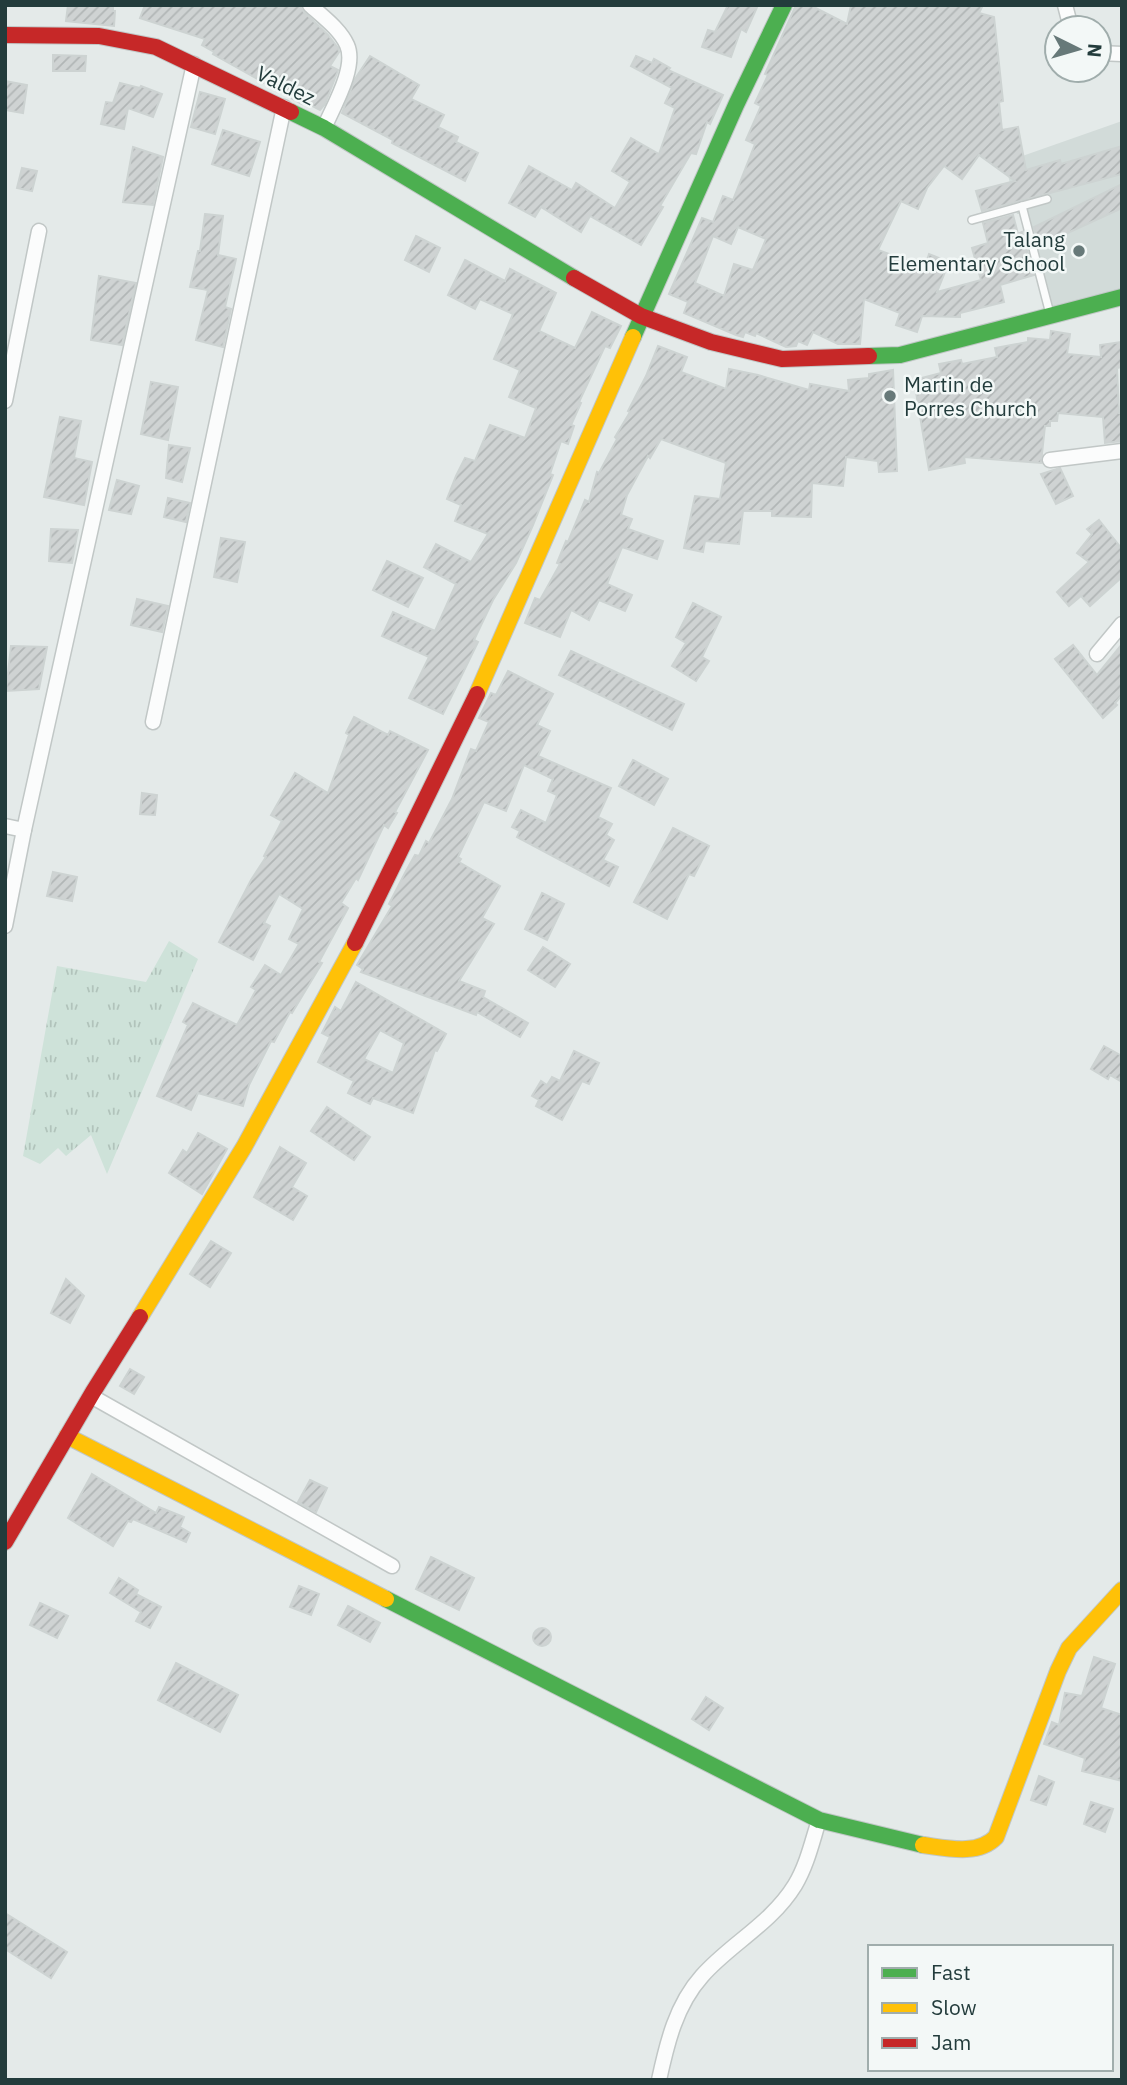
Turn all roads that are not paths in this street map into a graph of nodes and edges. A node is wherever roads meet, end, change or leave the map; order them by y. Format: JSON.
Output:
{"nodes":[{"id":1,"x":310,"y":5,"type":"edge"},
{"id":2,"x":784,"y":5,"type":"edge"},
{"id":3,"x":5,"y":35,"type":"edge"},
{"id":4,"x":194,"y":64,"type":"junction"},
{"id":5,"x":284,"y":107,"type":"junction"},
{"id":6,"x":324,"y":128,"type":"junction"},
{"id":7,"x":1047,"y":199,"type":"dead end"},
{"id":8,"x":1021,"y":206,"type":"junction"},
{"id":9,"x":972,"y":220,"type":"dead end"},
{"id":10,"x":39,"y":231,"type":"dead end"},
{"id":11,"x":1122,"y":297,"type":"edge"},
{"id":12,"x":1050,"y":315,"type":"junction"},
{"id":13,"x":641,"y":316,"type":"junction"},
{"id":14,"x":5,"y":401,"type":"edge"},
{"id":15,"x":1122,"y":452,"type":"edge"},
{"id":16,"x":1050,"y":460,"type":"dead end"},
{"id":17,"x":1122,"y":624,"type":"edge"},
{"id":18,"x":1097,"y":653,"type":"dead end"},
{"id":19,"x":153,"y":722,"type":"dead end"},
{"id":20,"x":5,"y":826,"type":"edge"},
{"id":21,"x":24,"y":831,"type":"junction"},
{"id":22,"x":5,"y":926,"type":"edge"},
{"id":23,"x":91,"y":1396,"type":"junction"},
{"id":24,"x":67,"y":1436,"type":"junction"},
{"id":25,"x":5,"y":1542,"type":"edge"},
{"id":26,"x":392,"y":1566,"type":"dead end"},
{"id":27,"x":1122,"y":1590,"type":"edge"},
{"id":28,"x":819,"y":1820,"type":"junction"},
{"id":29,"x":659,"y":2080,"type":"edge"}],
"edges":[{"from":1,"to":6,"type":"street"},
{"from":2,"to":13,"type":"street"},
{"from":3,"to":4,"type":"street","name":"Valdez"},
{"from":4,"to":5,"type":"street","name":"Valdez"},
{"from":4,"to":21,"type":"street"},
{"from":5,"to":6,"type":"street","name":"Valdez"},
{"from":5,"to":19,"type":"street"},
{"from":6,"to":13,"type":"street","name":"Valdez"},
{"from":7,"to":8,"type":"lane"},
{"from":8,"to":9,"type":"lane"},
{"from":8,"to":12,"type":"lane"},
{"from":10,"to":14,"type":"street"},
{"from":11,"to":12,"type":"street","name":"Valdez"},
{"from":12,"to":13,"type":"street","name":"Valdez"},
{"from":13,"to":23,"type":"street"},
{"from":15,"to":16,"type":"street"},
{"from":17,"to":18,"type":"street"},
{"from":20,"to":21,"type":"street"},
{"from":21,"to":22,"type":"street"},
{"from":23,"to":24,"type":"street"},
{"from":23,"to":26,"type":"street"},
{"from":24,"to":25,"type":"street"},
{"from":24,"to":28,"type":"street"},
{"from":27,"to":28,"type":"street"},
{"from":28,"to":29,"type":"street"}]}
